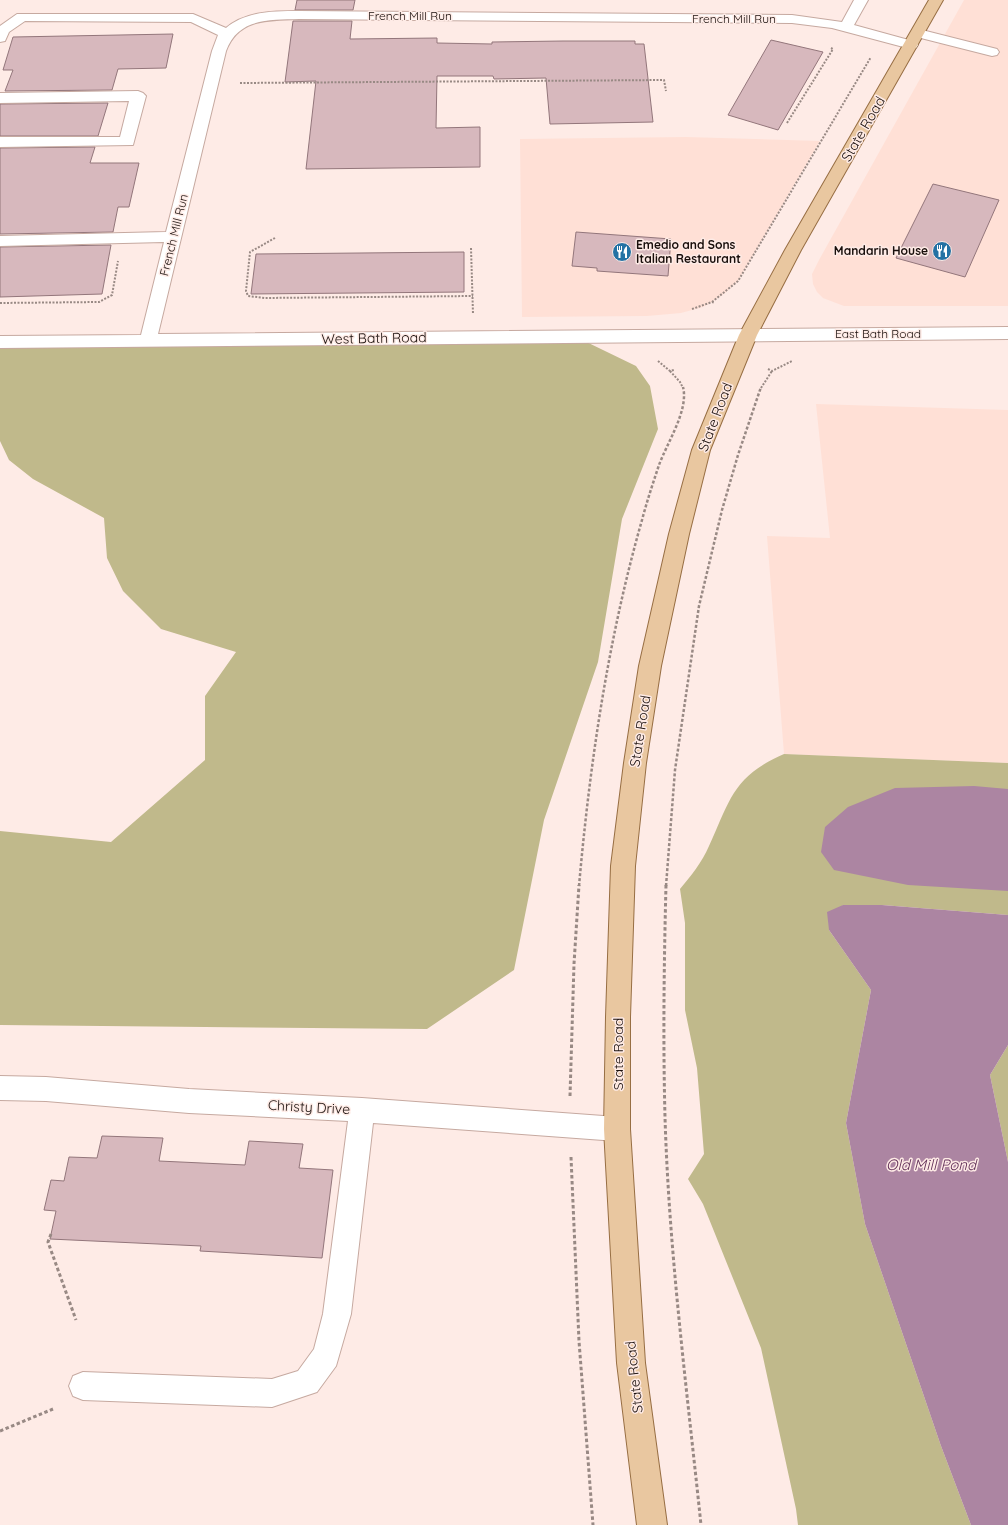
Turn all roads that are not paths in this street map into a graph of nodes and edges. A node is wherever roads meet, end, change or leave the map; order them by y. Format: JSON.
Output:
{"nodes":[{"id":1,"x":861,"y":0,"type":"edge"},
{"id":2,"x":936,"y":0,"type":"edge"},
{"id":3,"x":846,"y":28,"type":"junction"},
{"id":4,"x":227,"y":34,"type":"junction"},
{"id":5,"x":0,"y":38,"type":"edge"},
{"id":6,"x":914,"y":39,"type":"junction"},
{"id":7,"x":992,"y":52,"type":"dead end"},
{"id":8,"x":0,"y":98,"type":"edge"},
{"id":9,"x":0,"y":142,"type":"edge"},
{"id":10,"x":173,"y":237,"type":"junction"},
{"id":11,"x":0,"y":241,"type":"edge"},
{"id":12,"x":1008,"y":333,"type":"edge"},
{"id":13,"x":748,"y":335,"type":"junction"},
{"id":14,"x":148,"y":341,"type":"junction"},
{"id":15,"x":0,"y":342,"type":"edge"},
{"id":16,"x":0,"y":1088,"type":"edge"},
{"id":17,"x":362,"y":1110,"type":"junction"},
{"id":18,"x":617,"y":1129,"type":"junction"},
{"id":19,"x":83,"y":1386,"type":"dead end"},
{"id":20,"x":652,"y":1525,"type":"edge"}],
"edges":[{"from":1,"to":3,"type":"street"},
{"from":2,"to":6,"type":"main road","name":"State Road"},
{"from":3,"to":4,"type":"street","name":"French Mill Run"},
{"from":3,"to":6,"type":"street","name":"French Mill Run"},
{"from":4,"to":5,"type":"street"},
{"from":4,"to":10,"type":"street","name":"French Mill Run"},
{"from":6,"to":7,"type":"street","name":"French Mill Run"},
{"from":6,"to":13,"type":"main road","name":"State Road"},
{"from":8,"to":9,"type":"street"},
{"from":10,"to":11,"type":"street"},
{"from":10,"to":14,"type":"street","name":"French Mill Run"},
{"from":12,"to":13,"type":"street","name":"East Bath Road"},
{"from":13,"to":14,"type":"street","name":"West Bath Road"},
{"from":13,"to":18,"type":"main road","name":"State Road"},
{"from":14,"to":15,"type":"street","name":"West Bath Road"},
{"from":16,"to":17,"type":"street","name":"Christy Drive"},
{"from":17,"to":18,"type":"street","name":"Christy Drive"},
{"from":17,"to":19,"type":"street"},
{"from":18,"to":20,"type":"main road","name":"State Road"}]}
